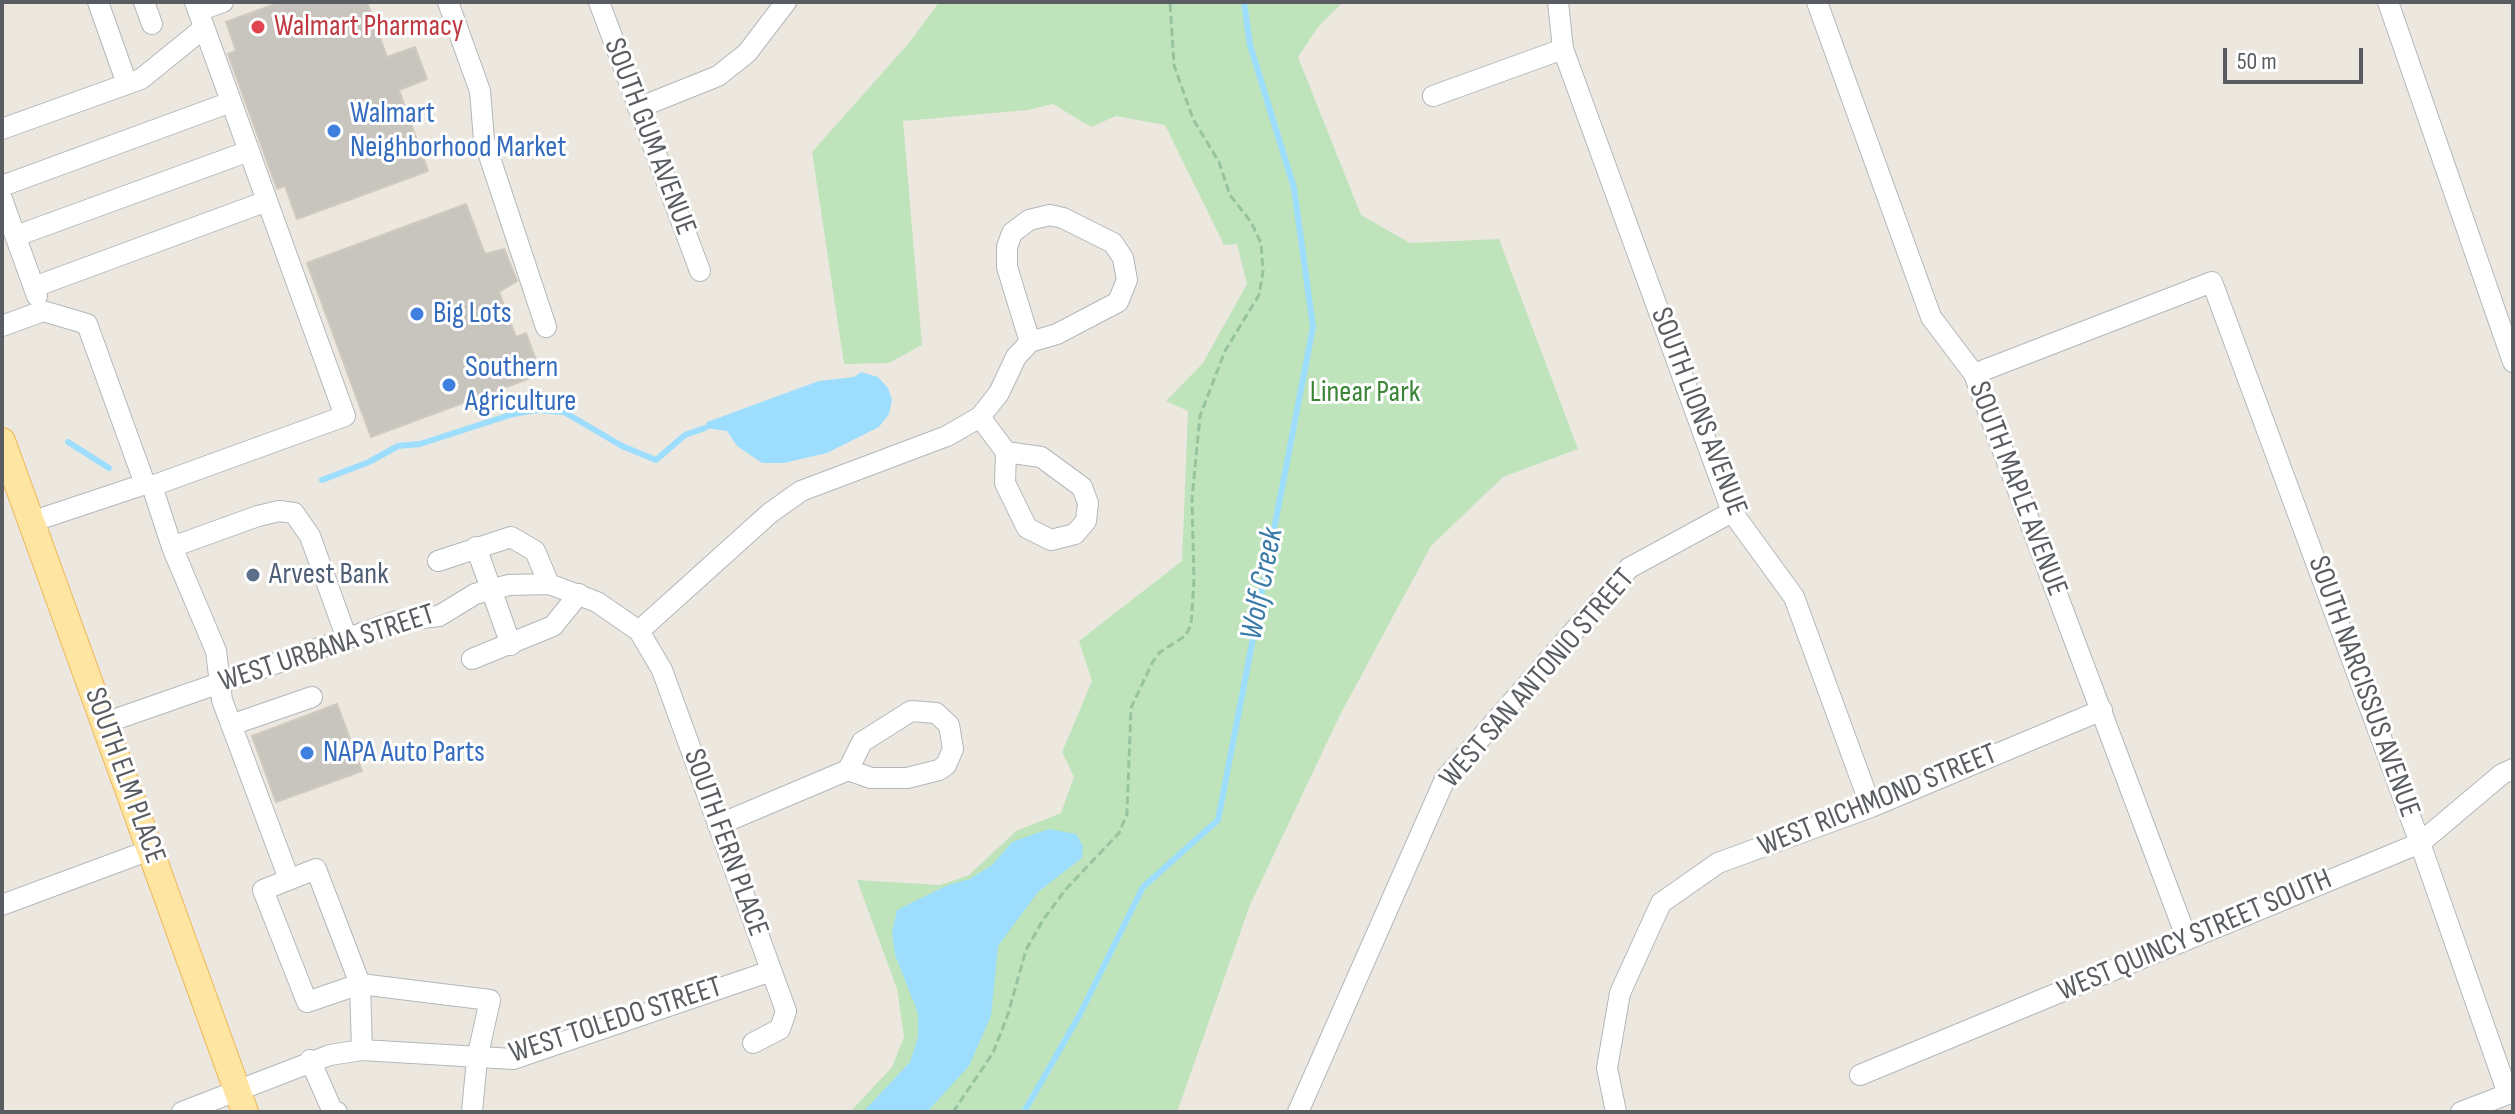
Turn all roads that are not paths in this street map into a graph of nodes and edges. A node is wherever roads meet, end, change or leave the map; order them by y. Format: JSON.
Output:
{"nodes":[{"id":1,"x":98,"y":2,"type":"edge"},
{"id":2,"x":144,"y":2,"type":"edge"},
{"id":3,"x":223,"y":2,"type":"edge"},
{"id":4,"x":448,"y":2,"type":"edge"},
{"id":5,"x":599,"y":2,"type":"edge"},
{"id":6,"x":786,"y":2,"type":"edge"},
{"id":7,"x":1558,"y":2,"type":"edge"},
{"id":8,"x":1817,"y":2,"type":"edge"},
{"id":9,"x":2388,"y":2,"type":"edge"},
{"id":10,"x":199,"y":14,"type":"edge"},
{"id":11,"x":152,"y":24,"type":"dead end"},
{"id":12,"x":1563,"y":49,"type":"junction"},
{"id":13,"x":127,"y":84,"type":"junction"},
{"id":14,"x":1433,"y":96,"type":"dead end"},
{"id":15,"x":231,"y":102,"type":"junction"},
{"id":16,"x":638,"y":108,"type":"junction"},
{"id":17,"x":2,"y":129,"type":"edge"},
{"id":18,"x":249,"y":151,"type":"junction"},
{"id":19,"x":2,"y":186,"type":"edge"},
{"id":20,"x":2,"y":199,"type":"edge"},
{"id":21,"x":267,"y":201,"type":"junction"},
{"id":22,"x":16,"y":236,"type":"junction"},
{"id":23,"x":700,"y":271,"type":"dead end"},
{"id":24,"x":34,"y":287,"type":"junction"},
{"id":25,"x":43,"y":311,"type":"junction"},
{"id":26,"x":2,"y":326,"type":"edge"},
{"id":27,"x":546,"y":327,"type":"dead end"},
{"id":28,"x":1030,"y":342,"type":"junction"},
{"id":29,"x":2513,"y":362,"type":"edge"},
{"id":30,"x":1974,"y":374,"type":"junction"},
{"id":31,"x":980,"y":417,"type":"junction"},
{"id":32,"x":2,"y":441,"type":"edge"},
{"id":33,"x":1006,"y":452,"type":"junction"},
{"id":34,"x":148,"y":485,"type":"junction"},
{"id":35,"x":1732,"y":512,"type":"junction"},
{"id":36,"x":31,"y":522,"type":"junction"},
{"id":37,"x":172,"y":547,"type":"junction"},
{"id":38,"x":476,"y":547,"type":"junction"},
{"id":39,"x":438,"y":561,"type":"dead end"},
{"id":40,"x":549,"y":584,"type":"junction"},
{"id":41,"x":493,"y":589,"type":"junction"},
{"id":42,"x":579,"y":594,"type":"junction"},
{"id":43,"x":639,"y":631,"type":"junction"},
{"id":44,"x":347,"y":639,"type":"junction"},
{"id":45,"x":511,"y":645,"type":"junction"},
{"id":46,"x":472,"y":659,"type":"dead end"},
{"id":47,"x":220,"y":683,"type":"junction"},
{"id":48,"x":312,"y":697,"type":"dead end"},
{"id":49,"x":2102,"y":710,"type":"junction"},
{"id":50,"x":105,"y":723,"type":"junction"},
{"id":51,"x":231,"y":725,"type":"junction"},
{"id":52,"x":2513,"y":769,"type":"edge"},
{"id":53,"x":848,"y":770,"type":"junction"},
{"id":54,"x":1871,"y":807,"type":"junction"},
{"id":55,"x":718,"y":825,"type":"junction"},
{"id":56,"x":2420,"y":843,"type":"junction"},
{"id":57,"x":150,"y":850,"type":"junction"},
{"id":58,"x":289,"y":879,"type":"junction"},
{"id":59,"x":2,"y":905,"type":"edge"},
{"id":60,"x":2187,"y":939,"type":"junction"},
{"id":61,"x":771,"y":971,"type":"junction"},
{"id":62,"x":360,"y":984,"type":"junction"},
{"id":63,"x":753,"y":1043,"type":"dead end"},
{"id":64,"x":362,"y":1050,"type":"junction"},
{"id":65,"x":477,"y":1059,"type":"junction"},
{"id":66,"x":310,"y":1060,"type":"junction"},
{"id":67,"x":1860,"y":1075,"type":"dead end"},
{"id":68,"x":241,"y":1101,"type":"edge"},
{"id":69,"x":182,"y":1112,"type":"edge"},
{"id":70,"x":334,"y":1112,"type":"edge"},
{"id":71,"x":472,"y":1112,"type":"edge"},
{"id":72,"x":1298,"y":1112,"type":"edge"},
{"id":73,"x":1616,"y":1112,"type":"edge"},
{"id":74,"x":2461,"y":1112,"type":"edge"}],
"edges":[{"from":1,"to":13,"type":"street"},
{"from":2,"to":11,"type":"street"},
{"from":3,"to":10,"type":"street"},
{"from":4,"to":27,"type":"street"},
{"from":5,"to":16,"type":"street","name":"SOUTH GUM AVENUE"},
{"from":6,"to":16,"type":"street"},
{"from":7,"to":12,"type":"street","name":"SOUTH LIONS AVENUE"},
{"from":8,"to":30,"type":"street","name":"SOUTH MAPLE AVENUE"},
{"from":9,"to":29,"type":"street"},
{"from":10,"to":13,"type":"street"},
{"from":10,"to":15,"type":"street"},
{"from":12,"to":14,"type":"street"},
{"from":12,"to":35,"type":"street","name":"SOUTH LIONS AVENUE"},
{"from":13,"to":17,"type":"street"},
{"from":15,"to":18,"type":"street"},
{"from":15,"to":19,"type":"street"},
{"from":16,"to":23,"type":"street","name":"SOUTH GUM AVENUE"},
{"from":18,"to":21,"type":"street"},
{"from":18,"to":22,"type":"street"},
{"from":20,"to":22,"type":"street"},
{"from":21,"to":24,"type":"street"},
{"from":21,"to":34,"type":"street"},
{"from":22,"to":24,"type":"street"},
{"from":24,"to":25,"type":"street"},
{"from":25,"to":26,"type":"street"},
{"from":25,"to":34,"type":"street"},
{"from":28,"to":28,"type":"street"},
{"from":28,"to":31,"type":"street"},
{"from":30,"to":49,"type":"street","name":"SOUTH MAPLE AVENUE"},
{"from":30,"to":56,"type":"street","name":"SOUTH NARCISSUS AVENUE"},
{"from":31,"to":33,"type":"street"},
{"from":31,"to":43,"type":"street"},
{"from":32,"to":36,"type":"main road","name":"SOUTH ELM PLACE"},
{"from":33,"to":33,"type":"street"},
{"from":34,"to":36,"type":"street"},
{"from":34,"to":37,"type":"street"},
{"from":35,"to":54,"type":"street","name":"SOUTH LIONS AVENUE"},
{"from":35,"to":72,"type":"street","name":"WEST SAN ANTONIO STREET"},
{"from":36,"to":50,"type":"main road","name":"SOUTH ELM PLACE"},
{"from":37,"to":44,"type":"street"},
{"from":37,"to":47,"type":"street"},
{"from":38,"to":39,"type":"street","name":"WEST URBANA STREET"},
{"from":38,"to":40,"type":"street","name":"WEST URBANA STREET"},
{"from":38,"to":41,"type":"street"},
{"from":40,"to":41,"type":"street","name":"WEST URBANA STREET"},
{"from":40,"to":42,"type":"street","name":"WEST URBANA STREET"},
{"from":41,"to":44,"type":"street","name":"WEST URBANA STREET"},
{"from":41,"to":45,"type":"street"},
{"from":42,"to":43,"type":"street","name":"WEST URBANA STREET"},
{"from":42,"to":45,"type":"street","name":"WEST URBANA STREET"},
{"from":43,"to":55,"type":"street","name":"SOUTH FERN PLACE"},
{"from":44,"to":47,"type":"street","name":"WEST URBANA STREET"},
{"from":45,"to":46,"type":"street","name":"WEST URBANA STREET"},
{"from":47,"to":50,"type":"street","name":"WEST URBANA STREET"},
{"from":47,"to":51,"type":"street"},
{"from":48,"to":51,"type":"street"},
{"from":49,"to":54,"type":"street","name":"WEST RICHMOND STREET"},
{"from":49,"to":60,"type":"street","name":"SOUTH MAPLE AVENUE"},
{"from":50,"to":57,"type":"main road","name":"SOUTH ELM PLACE"},
{"from":51,"to":58,"type":"street"},
{"from":52,"to":56,"type":"street","name":"WEST QUINCY STREET SOUTH"},
{"from":53,"to":53,"type":"street"},
{"from":53,"to":55,"type":"street"},
{"from":54,"to":73,"type":"street","name":"WEST RICHMOND STREET"},
{"from":55,"to":61,"type":"street","name":"SOUTH FERN PLACE"},
{"from":56,"to":60,"type":"street","name":"WEST QUINCY STREET SOUTH"},
{"from":56,"to":74,"type":"street","name":"SOUTH NARCISSUS AVENUE"},
{"from":57,"to":59,"type":"street"},
{"from":57,"to":68,"type":"main road","name":"SOUTH ELM PLACE"},
{"from":58,"to":62,"type":"street"},
{"from":58,"to":62,"type":"street"},
{"from":60,"to":67,"type":"street","name":"WEST QUINCY STREET SOUTH"},
{"from":61,"to":63,"type":"street","name":"SOUTH FERN PLACE"},
{"from":61,"to":65,"type":"street","name":"WEST TOLEDO STREET"},
{"from":62,"to":64,"type":"street"},
{"from":62,"to":65,"type":"street"},
{"from":64,"to":65,"type":"street","name":"WEST TOLEDO STREET"},
{"from":64,"to":66,"type":"street","name":"WEST TOLEDO STREET"},
{"from":65,"to":71,"type":"street"},
{"from":66,"to":68,"type":"street","name":"WEST TOLEDO STREET"},
{"from":66,"to":70,"type":"street"},
{"from":68,"to":69,"type":"street","name":"WEST TOLEDO STREET"}]}
